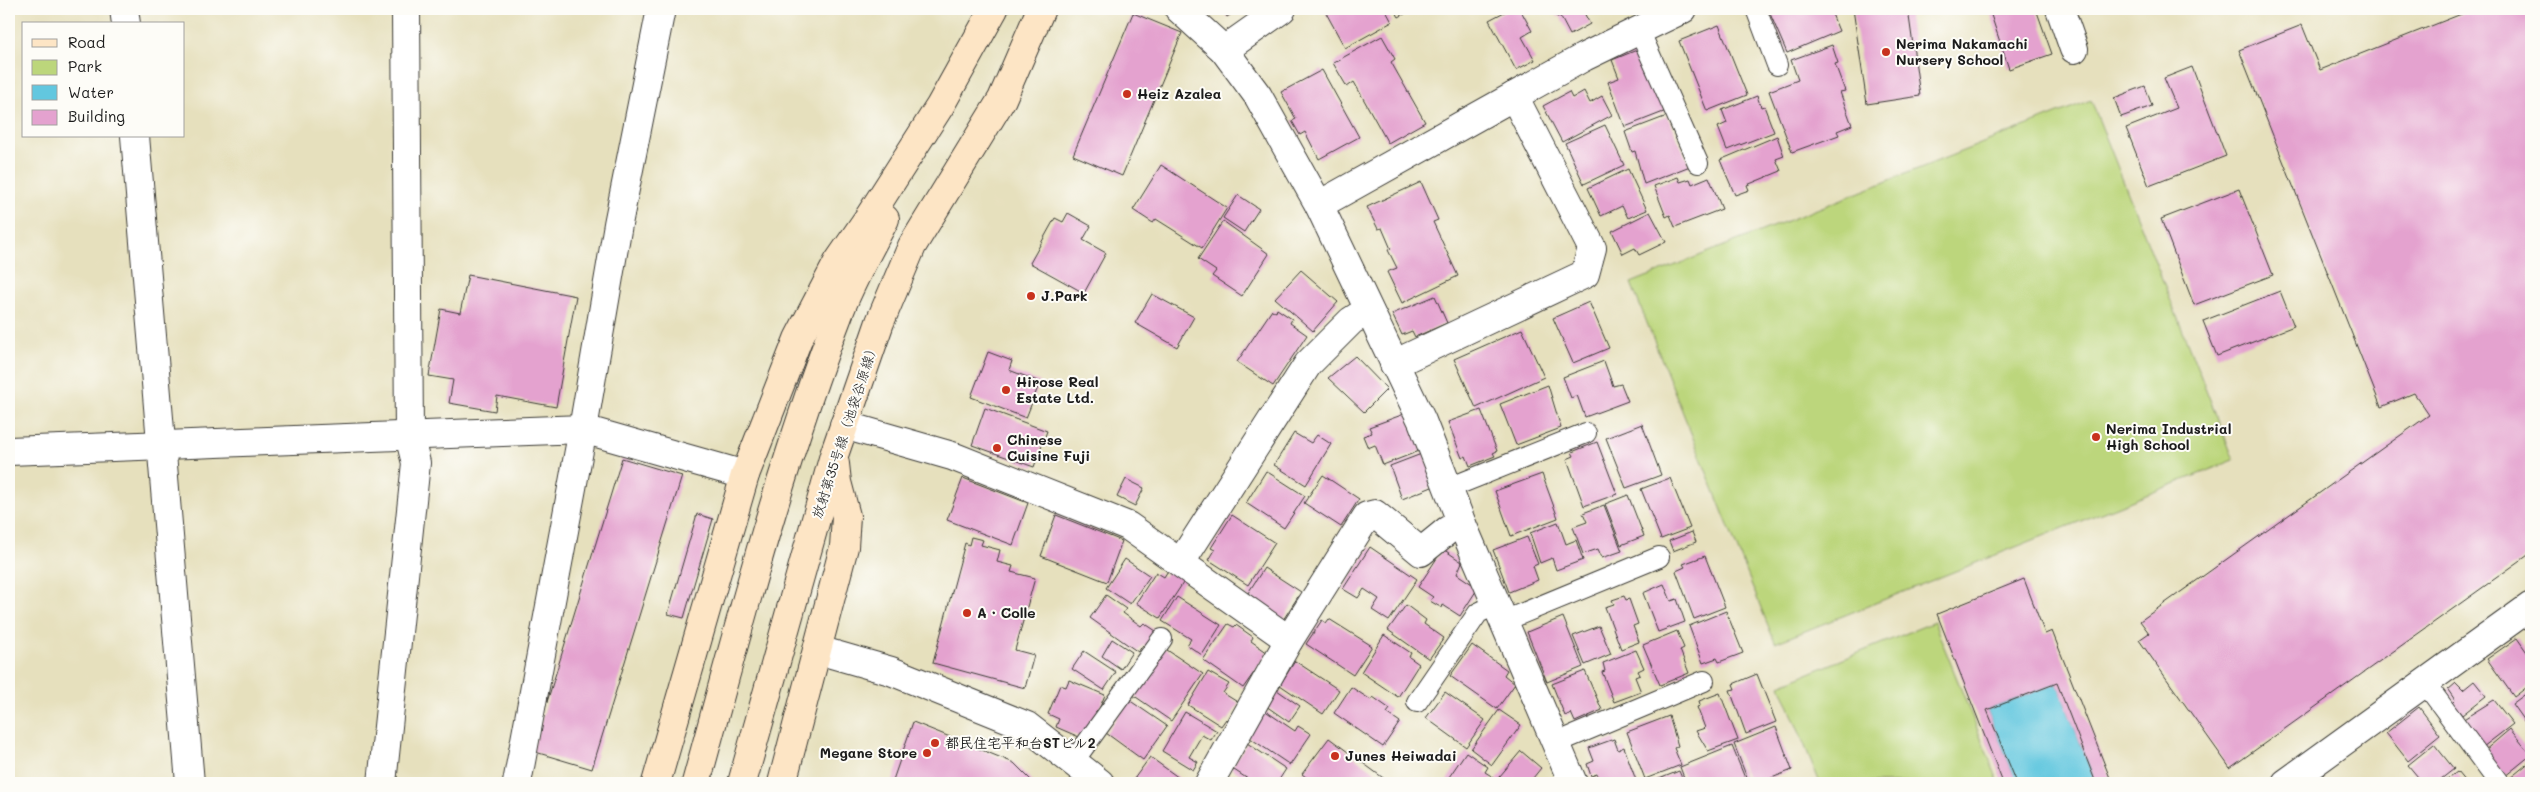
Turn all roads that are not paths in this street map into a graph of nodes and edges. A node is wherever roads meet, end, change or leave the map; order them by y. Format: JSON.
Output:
{"nodes":[{"id":1,"x":124,"y":9,"type":"edge"},
{"id":2,"x":406,"y":9,"type":"edge"},
{"id":3,"x":661,"y":9,"type":"edge"},
{"id":4,"x":994,"y":9,"type":"edge"},
{"id":5,"x":1041,"y":9,"type":"edge"},
{"id":6,"x":1179,"y":9,"type":"edge"},
{"id":7,"x":1282,"y":9,"type":"edge"},
{"id":8,"x":1683,"y":9,"type":"edge"},
{"id":9,"x":1756,"y":9,"type":"edge"},
{"id":10,"x":2060,"y":9,"type":"edge"},
{"id":11,"x":126,"y":22,"type":"edge"},
{"id":12,"x":1639,"y":30,"type":"junction"},
{"id":13,"x":2074,"y":49,"type":"dead end"},
{"id":14,"x":1224,"y":50,"type":"junction"},
{"id":15,"x":1777,"y":65,"type":"dead end"},
{"id":16,"x":1514,"y":96,"type":"junction"},
{"id":17,"x":940,"y":106,"type":"junction"},
{"id":18,"x":135,"y":138,"type":"edge"},
{"id":19,"x":1698,"y":163,"type":"dead end"},
{"id":20,"x":1319,"y":206,"type":"junction"},
{"id":21,"x":1368,"y":310,"type":"junction"},
{"id":22,"x":1394,"y":364,"type":"junction"},
{"id":23,"x":844,"y":425,"type":"junction"},
{"id":24,"x":584,"y":429,"type":"junction"},
{"id":25,"x":1586,"y":433,"type":"dead end"},
{"id":26,"x":409,"y":435,"type":"junction"},
{"id":27,"x":162,"y":445,"type":"junction"},
{"id":28,"x":9,"y":451,"type":"edge"},
{"id":29,"x":834,"y":456,"type":"junction"},
{"id":30,"x":745,"y":475,"type":"junction"},
{"id":31,"x":1449,"y":488,"type":"junction"},
{"id":32,"x":1462,"y":524,"type":"junction"},
{"id":33,"x":1659,"y":557,"type":"dead end"},
{"id":34,"x":1181,"y":562,"type":"junction"},
{"id":35,"x":2530,"y":610,"type":"edge"},
{"id":36,"x":1500,"y":612,"type":"junction"},
{"id":37,"x":1162,"y":639,"type":"dead end"},
{"id":38,"x":1290,"y":640,"type":"junction"},
{"id":39,"x":818,"y":650,"type":"junction"},
{"id":40,"x":1704,"y":681,"type":"dead end"},
{"id":41,"x":2425,"y":683,"type":"junction"},
{"id":42,"x":1417,"y":702,"type":"dead end"},
{"id":43,"x":1556,"y":743,"type":"junction"},
{"id":44,"x":1073,"y":762,"type":"junction"},
{"id":45,"x":190,"y":783,"type":"edge"},
{"id":46,"x":382,"y":783,"type":"edge"},
{"id":47,"x":517,"y":783,"type":"edge"},
{"id":48,"x":656,"y":783,"type":"edge"},
{"id":49,"x":696,"y":783,"type":"edge"},
{"id":50,"x":742,"y":783,"type":"edge"},
{"id":51,"x":782,"y":783,"type":"edge"},
{"id":52,"x":1100,"y":783,"type":"edge"},
{"id":53,"x":1209,"y":783,"type":"edge"},
{"id":54,"x":1573,"y":783,"type":"edge"},
{"id":55,"x":2286,"y":783,"type":"edge"},
{"id":56,"x":2499,"y":783,"type":"edge"}],
"edges":[{"from":1,"to":11,"type":"street"},
{"from":2,"to":26,"type":"street"},
{"from":3,"to":24,"type":"street"},
{"from":4,"to":17,"type":"main road"},
{"from":5,"to":23,"type":"main road","name":"放射第35号線（池袋谷原線）"},
{"from":6,"to":14,"type":"street"},
{"from":7,"to":14,"type":"street"},
{"from":8,"to":12,"type":"street"},
{"from":9,"to":15,"type":"lane"},
{"from":10,"to":13,"type":"street"},
{"from":12,"to":16,"type":"street"},
{"from":12,"to":19,"type":"lane"},
{"from":14,"to":20,"type":"street"},
{"from":16,"to":20,"type":"street"},
{"from":16,"to":22,"type":"street"},
{"from":17,"to":30,"type":"main road"},
{"from":17,"to":49,"type":"main road"},
{"from":18,"to":27,"type":"street"},
{"from":20,"to":21,"type":"street"},
{"from":21,"to":22,"type":"street"},
{"from":21,"to":34,"type":"street"},
{"from":22,"to":31,"type":"street"},
{"from":23,"to":29,"type":"main road","name":"放射第35号線（池袋谷原線）"},
{"from":23,"to":34,"type":"street"},
{"from":24,"to":26,"type":"street"},
{"from":24,"to":30,"type":"street"},
{"from":24,"to":47,"type":"street"},
{"from":25,"to":31,"type":"lane"},
{"from":26,"to":27,"type":"street"},
{"from":26,"to":46,"type":"street"},
{"from":27,"to":28,"type":"street"},
{"from":27,"to":45,"type":"street"},
{"from":29,"to":39,"type":"main road"},
{"from":29,"to":50,"type":"main road","name":"放射第35号線（池袋谷原線）"},
{"from":30,"to":48,"type":"main road"},
{"from":31,"to":32,"type":"street"},
{"from":32,"to":36,"type":"street"},
{"from":32,"to":38,"type":"street"},
{"from":33,"to":36,"type":"lane"},
{"from":34,"to":38,"type":"street"},
{"from":35,"to":41,"type":"street"},
{"from":36,"to":42,"type":"lane"},
{"from":36,"to":43,"type":"street"},
{"from":37,"to":44,"type":"lane"},
{"from":38,"to":53,"type":"street"},
{"from":39,"to":44,"type":"street"},
{"from":39,"to":51,"type":"main road"},
{"from":40,"to":43,"type":"lane"},
{"from":41,"to":55,"type":"street"},
{"from":41,"to":56,"type":"lane"},
{"from":43,"to":54,"type":"street"},
{"from":44,"to":52,"type":"street"}]}
